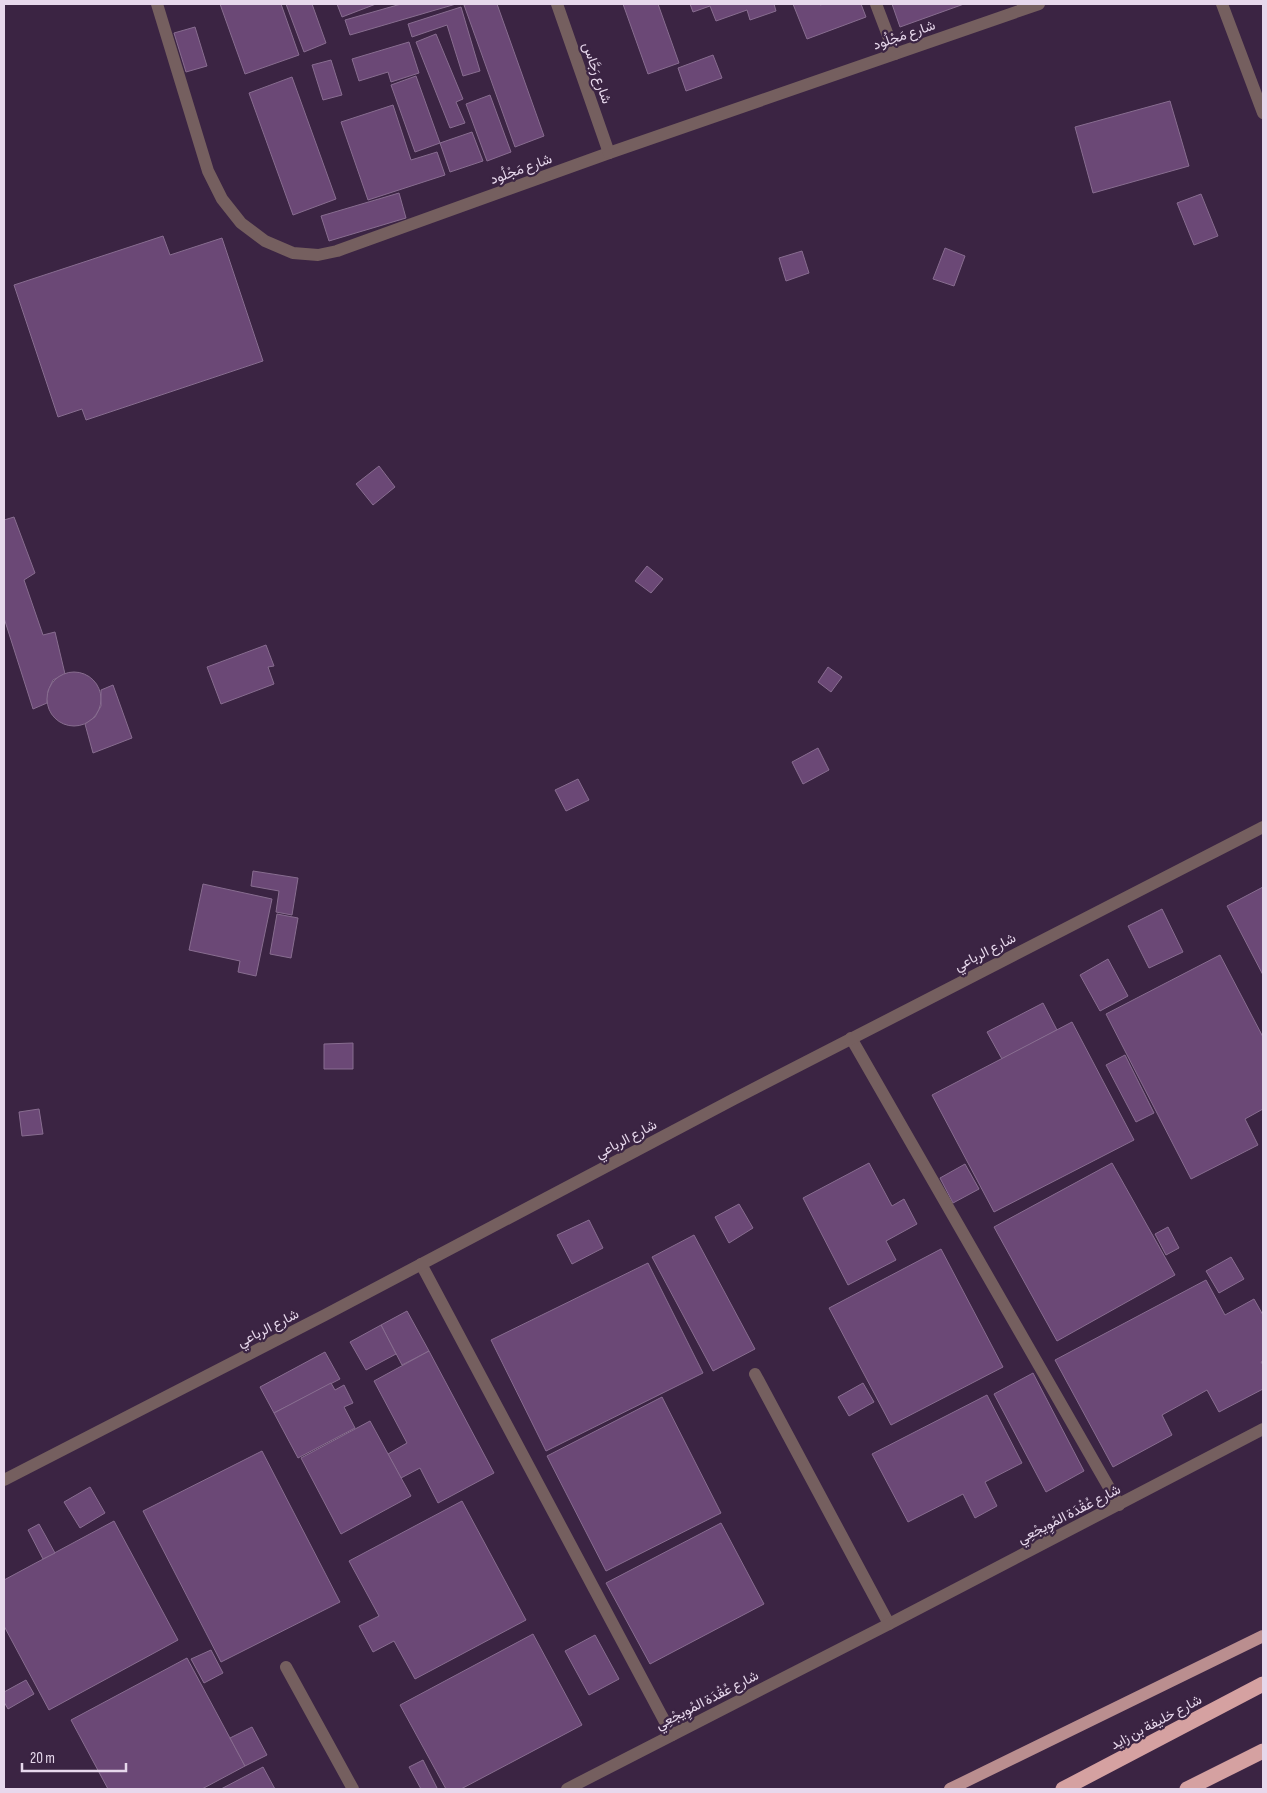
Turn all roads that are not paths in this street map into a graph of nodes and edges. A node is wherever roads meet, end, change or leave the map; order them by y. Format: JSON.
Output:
{"nodes":[{"id":1,"x":157,"y":4,"type":"edge"},
{"id":2,"x":557,"y":4,"type":"edge"},
{"id":3,"x":876,"y":4,"type":"edge"},
{"id":4,"x":1039,"y":4,"type":"edge"},
{"id":5,"x":1222,"y":4,"type":"edge"},
{"id":6,"x":894,"y":54,"type":"junction"},
{"id":7,"x":1263,"y":114,"type":"edge"},
{"id":8,"x":609,"y":153,"type":"junction"},
{"id":9,"x":1263,"y":827,"type":"edge"},
{"id":10,"x":851,"y":1038,"type":"junction"},
{"id":11,"x":422,"y":1264,"type":"junction"},
{"id":12,"x":755,"y":1374,"type":"dead end"},
{"id":13,"x":1263,"y":1429,"type":"edge"},
{"id":14,"x":4,"y":1480,"type":"edge"},
{"id":15,"x":1119,"y":1505,"type":"junction"},
{"id":16,"x":889,"y":1624,"type":"junction"},
{"id":17,"x":1263,"y":1636,"type":"edge"},
{"id":18,"x":286,"y":1667,"type":"dead end"},
{"id":19,"x":1263,"y":1684,"type":"edge"},
{"id":20,"x":672,"y":1735,"type":"junction"},
{"id":21,"x":1263,"y":1751,"type":"edge"},
{"id":22,"x":353,"y":1789,"type":"edge"},
{"id":23,"x":567,"y":1789,"type":"edge"},
{"id":24,"x":950,"y":1789,"type":"edge"},
{"id":25,"x":1063,"y":1789,"type":"edge"},
{"id":26,"x":1187,"y":1789,"type":"edge"}],
"edges":[{"from":1,"to":8,"type":"street","name":"شارع مَجْلُود"},
{"from":2,"to":8,"type":"street","name":"شارع رَجَّاس"},
{"from":3,"to":6,"type":"street"},
{"from":4,"to":6,"type":"street","name":"شارع مَجْلُود"},
{"from":5,"to":7,"type":"street"},
{"from":6,"to":8,"type":"street","name":"شارع مَجْلُود"},
{"from":9,"to":10,"type":"street","name":"شارع الرباعي"},
{"from":10,"to":11,"type":"street","name":"شارع الرباعي"},
{"from":10,"to":15,"type":"street"},
{"from":11,"to":14,"type":"street","name":"شارع الرباعي"},
{"from":11,"to":20,"type":"street"},
{"from":12,"to":16,"type":"street"},
{"from":13,"to":15,"type":"street","name":"شارع عُقْدَة المُوِيجْعِي"},
{"from":15,"to":16,"type":"street","name":"شارع عُقْدَة المُوِيجْعِي"},
{"from":16,"to":20,"type":"street","name":"شارع عُقْدَة المُوِيجْعِي"},
{"from":17,"to":24,"type":"main road"},
{"from":18,"to":22,"type":"street"},
{"from":19,"to":25,"type":"highway","name":"شارع خليفة بن زايد"},
{"from":20,"to":23,"type":"street","name":"شارع عُقْدَة المُوِيجْعِي"},
{"from":21,"to":26,"type":"highway"}]}
